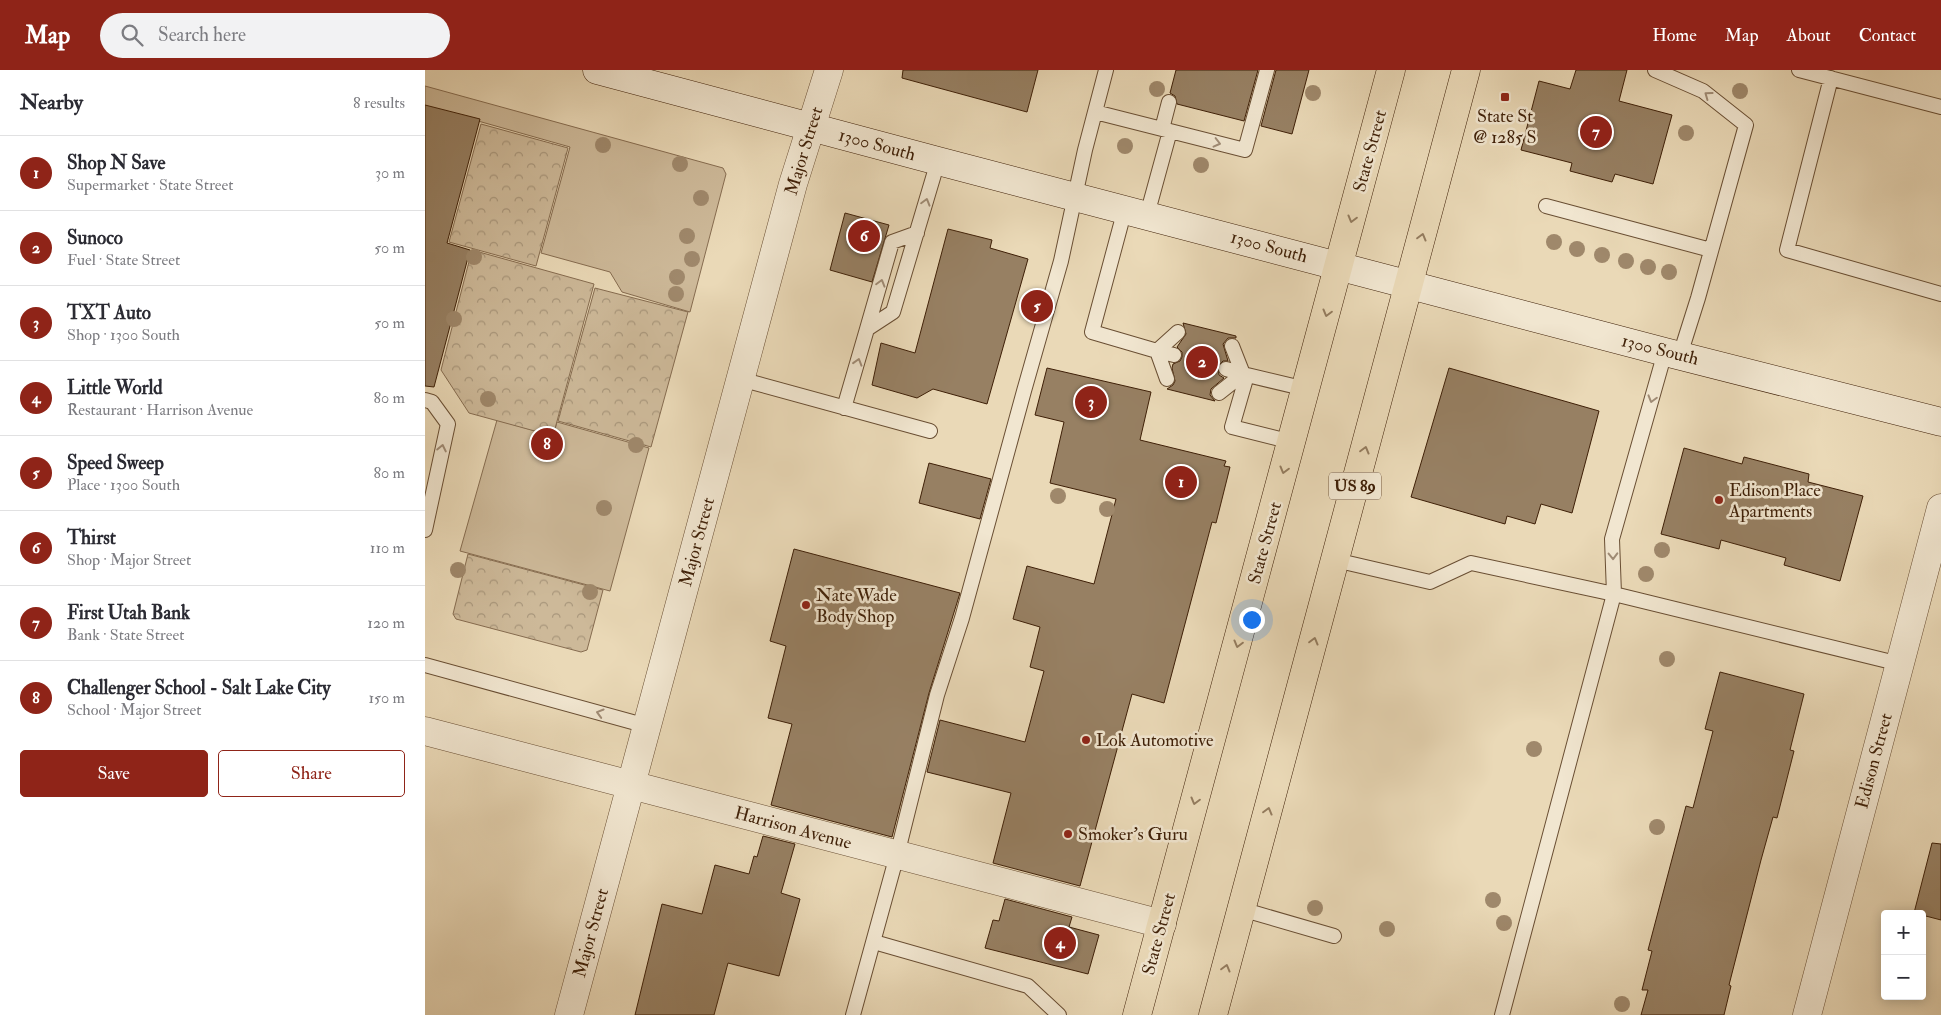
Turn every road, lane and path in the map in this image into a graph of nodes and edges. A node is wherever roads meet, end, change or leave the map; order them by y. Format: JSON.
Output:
{"nodes":[{"id":1,"x":597,"y":70,"type":"edge"},
{"id":2,"x":829,"y":70,"type":"edge"},
{"id":3,"x":1106,"y":70,"type":"edge"},
{"id":4,"x":1267,"y":70,"type":"edge"},
{"id":5,"x":1391,"y":70,"type":"edge"},
{"id":6,"x":1466,"y":70,"type":"edge"},
{"id":7,"x":1655,"y":70,"type":"edge"},
{"id":8,"x":1799,"y":70,"type":"edge"},
{"id":9,"x":1831,"y":78,"type":"junction"},
{"id":10,"x":1169,"y":102,"type":"dead end"},
{"id":11,"x":1941,"y":108,"type":"edge"},
{"id":12,"x":1095,"y":112,"type":"junction"},
{"id":13,"x":811,"y":127,"type":"junction"},
{"id":14,"x":1166,"y":130,"type":"junction"},
{"id":15,"x":938,"y":161,"type":"junction"},
{"id":16,"x":1075,"y":196,"type":"junction"},
{"id":17,"x":1546,"y":206,"type":"dead end"},
{"id":18,"x":1136,"y":212,"type":"junction"},
{"id":19,"x":917,"y":233,"type":"junction"},
{"id":20,"x":1711,"y":250,"type":"junction"},
{"id":21,"x":1339,"y":266,"type":"junction"},
{"id":22,"x":1410,"y":284,"type":"junction"},
{"id":23,"x":1941,"y":294,"type":"edge"},
{"id":24,"x":867,"y":330,"type":"junction"},
{"id":25,"x":1178,"y":332,"type":"dead end"},
{"id":26,"x":1232,"y":346,"type":"dead end"},
{"id":27,"x":1157,"y":351,"type":"junction"},
{"id":28,"x":1672,"y":353,"type":"junction"},
{"id":29,"x":1174,"y":355,"type":"dead end"},
{"id":30,"x":1226,"y":369,"type":"dead end"},
{"id":31,"x":1245,"y":374,"type":"junction"},
{"id":32,"x":1167,"y":379,"type":"dead end"},
{"id":33,"x":740,"y":380,"type":"junction"},
{"id":34,"x":1306,"y":389,"type":"junction"},
{"id":35,"x":1219,"y":393,"type":"dead end"},
{"id":36,"x":425,"y":400,"type":"edge"},
{"id":37,"x":844,"y":408,"type":"junction"},
{"id":38,"x":1941,"y":422,"type":"edge"},
{"id":39,"x":930,"y":431,"type":"dead end"},
{"id":40,"x":1292,"y":442,"type":"junction"},
{"id":41,"x":429,"y":494,"type":"edge"},
{"id":42,"x":1941,"y":508,"type":"edge"},
{"id":43,"x":425,"y":530,"type":"edge"},
{"id":44,"x":1335,"y":560,"type":"junction"},
{"id":45,"x":1613,"y":594,"type":"junction"},
{"id":46,"x":1900,"y":664,"type":"junction"},
{"id":47,"x":425,"y":665,"type":"edge"},
{"id":48,"x":647,"y":726,"type":"junction"},
{"id":49,"x":425,"y":731,"type":"edge"},
{"id":50,"x":631,"y":785,"type":"junction"},
{"id":51,"x":897,"y":855,"type":"junction"},
{"id":52,"x":1241,"y":909,"type":"junction"},
{"id":53,"x":1162,"y":924,"type":"junction"},
{"id":54,"x":1334,"y":936,"type":"dead end"},
{"id":55,"x":874,"y":942,"type":"junction"},
{"id":56,"x":569,"y":1015,"type":"edge"},
{"id":57,"x":853,"y":1015,"type":"edge"},
{"id":58,"x":1059,"y":1015,"type":"edge"},
{"id":59,"x":1137,"y":1015,"type":"edge"},
{"id":60,"x":1213,"y":1015,"type":"edge"},
{"id":61,"x":1502,"y":1015,"type":"edge"},
{"id":62,"x":1807,"y":1015,"type":"edge"}],
"edges":[{"from":1,"to":13,"type":"street","name":"1300 South"},
{"from":2,"to":13,"type":"street","name":"Major Street"},
{"from":3,"to":12,"type":"lane"},
{"from":14,"to":4,"type":"lane","one_way":true},
{"from":5,"to":21,"type":"main road","name":"State Street","one_way":true},
{"from":22,"to":6,"type":"main road","number":"US 89","one_way":true},
{"from":20,"to":7,"type":"lane","one_way":true},
{"from":8,"to":9,"type":"lane"},
{"from":9,"to":11,"type":"lane"},
{"from":9,"to":23,"type":"lane"},
{"from":10,"to":14,"type":"lane"},
{"from":12,"to":14,"type":"lane"},
{"from":12,"to":16,"type":"lane"},
{"from":13,"to":15,"type":"street","name":"1300 South"},
{"from":13,"to":33,"type":"street","name":"Major Street"},
{"from":14,"to":18,"type":"lane"},
{"from":15,"to":16,"type":"street","name":"1300 South"},
{"from":19,"to":15,"type":"lane","one_way":true},
{"from":16,"to":18,"type":"street","name":"1300 South"},
{"from":16,"to":51,"type":"lane"},
{"from":17,"to":20,"type":"lane"},
{"from":18,"to":21,"type":"street","name":"1300 South"},
{"from":18,"to":27,"type":"lane"},
{"from":19,"to":24,"type":"lane"},
{"from":24,"to":19,"type":"lane","one_way":true},
{"from":20,"to":28,"type":"lane"},
{"from":21,"to":22,"type":"street","name":"1300 South"},
{"from":21,"to":34,"type":"main road","name":"State Street","one_way":true},
{"from":22,"to":28,"type":"street","name":"1300 South"},
{"from":44,"to":22,"type":"main road","number":"US 89","one_way":true},
{"from":37,"to":24,"type":"lane","one_way":true},
{"from":25,"to":27,"type":"lane"},
{"from":26,"to":31,"type":"lane"},
{"from":27,"to":29,"type":"lane"},
{"from":27,"to":32,"type":"lane"},
{"from":28,"to":38,"type":"street","name":"1300 South"},
{"from":28,"to":45,"type":"lane","one_way":true},
{"from":30,"to":31,"type":"lane"},
{"from":31,"to":34,"type":"lane"},
{"from":31,"to":35,"type":"lane"},
{"from":31,"to":40,"type":"lane"},
{"from":33,"to":37,"type":"lane"},
{"from":33,"to":48,"type":"street","name":"Major Street"},
{"from":34,"to":40,"type":"main road","name":"State Street"},
{"from":41,"to":36,"type":"lane","one_way":true},
{"from":37,"to":39,"type":"lane"},
{"from":40,"to":53,"type":"main road","name":"State Street","one_way":true},
{"from":41,"to":43,"type":"lane"},
{"from":42,"to":46,"type":"street","name":"Edison Street"},
{"from":44,"to":45,"type":"lane"},
{"from":52,"to":44,"type":"main road","number":"US 89","one_way":true},
{"from":45,"to":46,"type":"lane"},
{"from":45,"to":61,"type":"lane"},
{"from":46,"to":62,"type":"street","name":"Edison Street"},
{"from":48,"to":47,"type":"lane","one_way":true},
{"from":48,"to":50,"type":"street","name":"Major Street"},
{"from":49,"to":50,"type":"street","name":"Harrison Avenue"},
{"from":50,"to":51,"type":"street","name":"Harrison Avenue"},
{"from":50,"to":56,"type":"street","name":"Major Street"},
{"from":51,"to":53,"type":"street","name":"Harrison Avenue"},
{"from":51,"to":55,"type":"lane"},
{"from":52,"to":54,"type":"lane"},
{"from":60,"to":52,"type":"main road","number":"US 89","one_way":true},
{"from":53,"to":59,"type":"main road","name":"State Street"},
{"from":55,"to":57,"type":"lane"},
{"from":55,"to":58,"type":"lane"}]}
